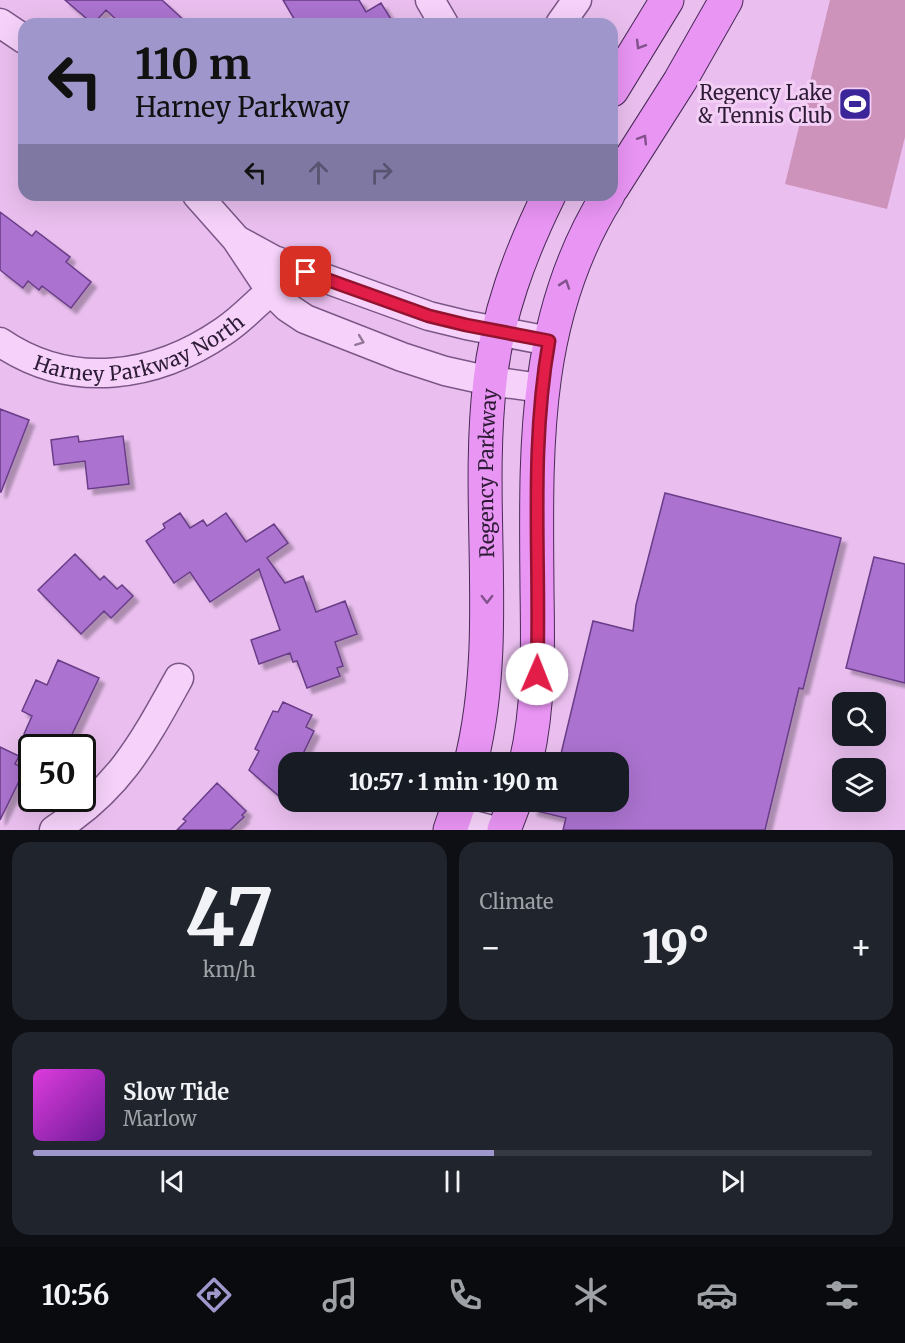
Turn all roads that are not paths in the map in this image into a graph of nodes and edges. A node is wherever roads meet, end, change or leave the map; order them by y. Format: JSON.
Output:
{"nodes":[{"id":1,"x":430,"y":0,"type":"edge"},
{"id":2,"x":577,"y":0,"type":"edge"},
{"id":3,"x":667,"y":0,"type":"edge"},
{"id":4,"x":726,"y":0,"type":"edge"},
{"id":5,"x":440,"y":18,"type":"edge"},
{"id":6,"x":565,"y":18,"type":"edge"},
{"id":7,"x":0,"y":23,"type":"edge"},
{"id":8,"x":18,"y":35,"type":"edge"},
{"id":9,"x":618,"y":80,"type":"edge"},
{"id":10,"x":618,"y":179,"type":"edge"},
{"id":11,"x":202,"y":201,"type":"edge"},
{"id":12,"x":546,"y":201,"type":"edge"},
{"id":13,"x":605,"y":201,"type":"edge"},
{"id":14,"x":236,"y":239,"type":"junction"},
{"id":15,"x":322,"y":278,"type":"junction"},
{"id":16,"x":270,"y":290,"type":"junction"},
{"id":17,"x":305,"y":319,"type":"junction"},
{"id":18,"x":234,"y":323,"type":"junction"},
{"id":19,"x":498,"y":331,"type":"junction"},
{"id":20,"x":549,"y":341,"type":"junction"},
{"id":21,"x":0,"y":342,"type":"edge"},
{"id":22,"x":490,"y":381,"type":"junction"},
{"id":23,"x":541,"y":388,"type":"junction"},
{"id":24,"x":179,"y":678,"type":"dead end"},
{"id":25,"x":473,"y":752,"type":"edge"},
{"id":26,"x":528,"y":752,"type":"edge"},
{"id":27,"x":511,"y":812,"type":"edge"},
{"id":28,"x":455,"y":817,"type":"edge"},
{"id":29,"x":54,"y":830,"type":"edge"},
{"id":30,"x":492,"y":830,"type":"edge"},
{"id":31,"x":504,"y":830,"type":"edge"}],
"edges":[{"from":1,"to":5,"type":"street"},
{"from":2,"to":6,"type":"street"},
{"from":3,"to":9,"type":"main road","one_way":true},
{"from":10,"to":4,"type":"main road","one_way":true},
{"from":7,"to":8,"type":"street"},
{"from":11,"to":14,"type":"street"},
{"from":12,"to":19,"type":"main road","name":"Regency Parkway"},
{"from":20,"to":13,"type":"main road","one_way":true},
{"from":14,"to":15,"type":"street"},
{"from":14,"to":16,"type":"street"},
{"from":14,"to":18,"type":"street"},
{"from":15,"to":16,"type":"street"},
{"from":15,"to":19,"type":"street"},
{"from":16,"to":17,"type":"street"},
{"from":16,"to":18,"type":"street","name":"Harney Parkway North"},
{"from":17,"to":18,"type":"street"},
{"from":17,"to":22,"type":"street","one_way":true},
{"from":18,"to":21,"type":"street","name":"Harney Parkway North"},
{"from":19,"to":20,"type":"street"},
{"from":19,"to":22,"type":"main road","name":"Regency Parkway"},
{"from":20,"to":23,"type":"main road"},
{"from":22,"to":23,"type":"street"},
{"from":22,"to":25,"type":"main road","name":"Regency Parkway","one_way":true},
{"from":23,"to":26,"type":"main road"},
{"from":24,"to":29,"type":"street"},
{"from":27,"to":31,"type":"main road"},
{"from":28,"to":30,"type":"street"}]}
